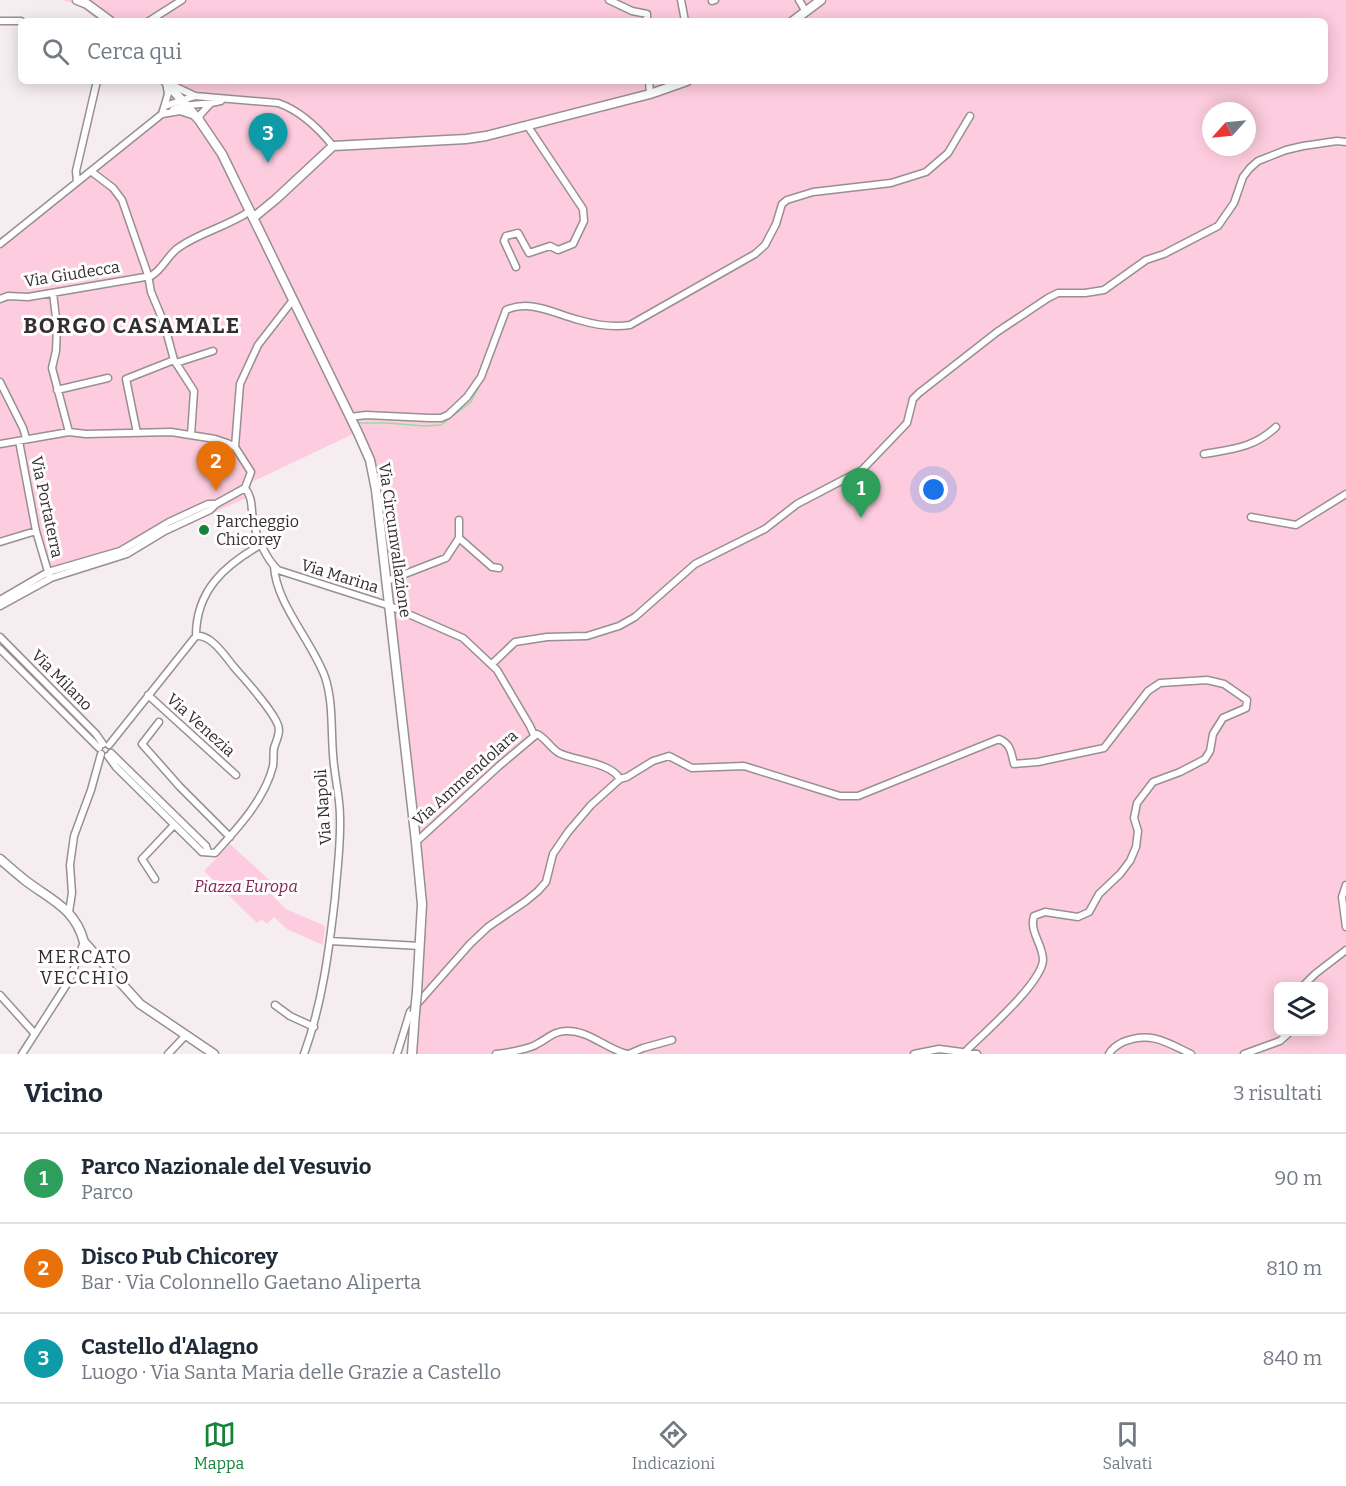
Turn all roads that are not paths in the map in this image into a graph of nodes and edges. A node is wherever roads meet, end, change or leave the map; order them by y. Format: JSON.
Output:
{"nodes":[{"id":1,"x":77,"y":0,"type":"edge"},
{"id":2,"x":182,"y":0,"type":"edge"},
{"id":3,"x":609,"y":0,"type":"edge"},
{"id":4,"x":681,"y":0,"type":"edge"},
{"id":5,"x":800,"y":0,"type":"edge"},
{"id":6,"x":821,"y":0,"type":"edge"},
{"id":7,"x":806,"y":12,"type":"junction"},
{"id":8,"x":106,"y":18,"type":"edge"},
{"id":9,"x":154,"y":18,"type":"edge"},
{"id":10,"x":647,"y":18,"type":"edge"},
{"id":11,"x":684,"y":18,"type":"edge"},
{"id":12,"x":798,"y":18,"type":"edge"},
{"id":13,"x":0,"y":21,"type":"edge"},
{"id":14,"x":18,"y":21,"type":"edge"},
{"id":15,"x":96,"y":84,"type":"edge"},
{"id":16,"x":166,"y":84,"type":"edge"},
{"id":17,"x":169,"y":84,"type":"edge"},
{"id":18,"x":170,"y":84,"type":"edge"},
{"id":19,"x":649,"y":84,"type":"edge"},
{"id":20,"x":678,"y":84,"type":"edge"},
{"id":21,"x":650,"y":94,"type":"junction"},
{"id":22,"x":195,"y":96,"type":"junction"},
{"id":23,"x":225,"y":100,"type":"junction"},
{"id":24,"x":185,"y":102,"type":"junction"},
{"id":25,"x":210,"y":104,"type":"junction"},
{"id":26,"x":168,"y":109,"type":"junction"},
{"id":27,"x":970,"y":116,"type":"dead end"},
{"id":28,"x":201,"y":122,"type":"junction"},
{"id":29,"x":527,"y":125,"type":"junction"},
{"id":30,"x":1346,"y":142,"type":"edge"},
{"id":31,"x":333,"y":146,"type":"junction"},
{"id":32,"x":92,"y":172,"type":"junction"},
{"id":33,"x":76,"y":182,"type":"junction"},
{"id":34,"x":252,"y":214,"type":"junction"},
{"id":35,"x":0,"y":244,"type":"edge"},
{"id":36,"x":516,"y":267,"type":"dead end"},
{"id":37,"x":148,"y":275,"type":"junction"},
{"id":38,"x":53,"y":293,"type":"junction"},
{"id":39,"x":0,"y":299,"type":"edge"},
{"id":40,"x":293,"y":300,"type":"junction"},
{"id":41,"x":213,"y":351,"type":"dead end"},
{"id":42,"x":175,"y":362,"type":"junction"},
{"id":43,"x":108,"y":378,"type":"dead end"},
{"id":44,"x":0,"y":382,"type":"edge"},
{"id":45,"x":57,"y":390,"type":"junction"},
{"id":46,"x":351,"y":420,"type":"junction"},
{"id":47,"x":1276,"y":427,"type":"dead end"},
{"id":48,"x":69,"y":432,"type":"junction"},
{"id":49,"x":137,"y":433,"type":"junction"},
{"id":50,"x":191,"y":435,"type":"junction"},
{"id":51,"x":22,"y":439,"type":"junction"},
{"id":52,"x":0,"y":444,"type":"edge"},
{"id":53,"x":235,"y":447,"type":"junction"},
{"id":54,"x":1204,"y":454,"type":"dead end"},
{"id":55,"x":245,"y":488,"type":"junction"},
{"id":56,"x":1346,"y":494,"type":"edge"},
{"id":57,"x":1251,"y":517,"type":"dead end"},
{"id":58,"x":459,"y":520,"type":"dead end"},
{"id":59,"x":36,"y":531,"type":"junction"},
{"id":60,"x":459,"y":537,"type":"junction"},
{"id":61,"x":0,"y":542,"type":"edge"},
{"id":62,"x":262,"y":544,"type":"junction"},
{"id":63,"x":274,"y":566,"type":"junction"},
{"id":64,"x":499,"y":568,"type":"dead end"},
{"id":65,"x":49,"y":575,"type":"junction"},
{"id":66,"x":387,"y":581,"type":"junction"},
{"id":67,"x":0,"y":600,"type":"edge"},
{"id":68,"x":0,"y":606,"type":"edge"},
{"id":69,"x":390,"y":606,"type":"junction"},
{"id":70,"x":196,"y":636,"type":"junction"},
{"id":71,"x":0,"y":637,"type":"edge"},
{"id":72,"x":0,"y":649,"type":"edge"},
{"id":73,"x":492,"y":664,"type":"junction"},
{"id":74,"x":148,"y":695,"type":"junction"},
{"id":75,"x":159,"y":722,"type":"dead end"},
{"id":76,"x":534,"y":735,"type":"junction"},
{"id":77,"x":105,"y":750,"type":"junction"},
{"id":78,"x":236,"y":775,"type":"dead end"},
{"id":79,"x":620,"y":779,"type":"junction"},
{"id":80,"x":174,"y":825,"type":"junction"},
{"id":81,"x":230,"y":837,"type":"junction"},
{"id":82,"x":416,"y":842,"type":"junction"},
{"id":83,"x":208,"y":852,"type":"junction"},
{"id":84,"x":0,"y":859,"type":"edge"},
{"id":85,"x":155,"y":879,"type":"dead end"},
{"id":86,"x":1346,"y":885,"type":"edge"},
{"id":87,"x":69,"y":912,"type":"junction"},
{"id":88,"x":1346,"y":927,"type":"edge"},
{"id":89,"x":330,"y":941,"type":"junction"},
{"id":90,"x":84,"y":942,"type":"junction"},
{"id":91,"x":420,"y":946,"type":"junction"},
{"id":92,"x":1346,"y":950,"type":"edge"},
{"id":93,"x":1308,"y":982,"type":"edge"},
{"id":94,"x":0,"y":994,"type":"edge"},
{"id":95,"x":275,"y":1005,"type":"dead end"},
{"id":96,"x":314,"y":1027,"type":"junction"},
{"id":97,"x":35,"y":1034,"type":"junction"},
{"id":98,"x":186,"y":1035,"type":"junction"},
{"id":99,"x":1286,"y":1036,"type":"edge"},
{"id":100,"x":672,"y":1040,"type":"dead end"},
{"id":101,"x":966,"y":1051,"type":"junction"},
{"id":102,"x":22,"y":1054,"type":"edge"},
{"id":103,"x":168,"y":1054,"type":"edge"},
{"id":104,"x":214,"y":1054,"type":"edge"},
{"id":105,"x":304,"y":1054,"type":"edge"},
{"id":106,"x":397,"y":1054,"type":"edge"},
{"id":107,"x":412,"y":1054,"type":"edge"},
{"id":108,"x":496,"y":1054,"type":"edge"},
{"id":109,"x":501,"y":1054,"type":"edge"},
{"id":110,"x":628,"y":1054,"type":"edge"},
{"id":111,"x":914,"y":1054,"type":"edge"},
{"id":112,"x":977,"y":1054,"type":"edge"},
{"id":113,"x":1108,"y":1054,"type":"edge"},
{"id":114,"x":1191,"y":1054,"type":"edge"},
{"id":115,"x":1244,"y":1054,"type":"edge"}],
"edges":[{"from":1,"to":8,"type":"main road"},
{"from":2,"to":9,"type":"street"},
{"from":3,"to":10,"type":"street"},
{"from":4,"to":11,"type":"street"},
{"from":5,"to":7,"type":"street"},
{"from":6,"to":7,"type":"main road"},
{"from":7,"to":12,"type":"main road"},
{"from":13,"to":14,"type":"street"},
{"from":15,"to":33,"type":"street"},
{"from":16,"to":26,"type":"street"},
{"from":17,"to":24,"type":"main road","name":"Via Circumvallazione"},
{"from":18,"to":22,"type":"street"},
{"from":19,"to":21,"type":"street"},
{"from":20,"to":21,"type":"main road"},
{"from":21,"to":29,"type":"main road"},
{"from":22,"to":23,"type":"street"},
{"from":22,"to":24,"type":"street"},
{"from":23,"to":25,"type":"street"},
{"from":23,"to":31,"type":"street"},
{"from":24,"to":25,"type":"street"},
{"from":24,"to":26,"type":"street"},
{"from":24,"to":28,"type":"main road","name":"Via Circumvallazione"},
{"from":25,"to":28,"type":"street"},
{"from":26,"to":28,"type":"street"},
{"from":26,"to":32,"type":"street"},
{"from":27,"to":46,"type":"street"},
{"from":28,"to":34,"type":"main road","name":"Via Circumvallazione"},
{"from":29,"to":31,"type":"main road"},
{"from":29,"to":36,"type":"street"},
{"from":30,"to":73,"type":"street"},
{"from":31,"to":34,"type":"main road"},
{"from":32,"to":33,"type":"street"},
{"from":32,"to":37,"type":"street"},
{"from":33,"to":35,"type":"street"},
{"from":34,"to":37,"type":"street"},
{"from":34,"to":40,"type":"main road","name":"Via Circumvallazione"},
{"from":37,"to":38,"type":"street","name":"Via Giudecca"},
{"from":37,"to":42,"type":"street"},
{"from":38,"to":39,"type":"street","name":"Via Giudecca"},
{"from":38,"to":45,"type":"street"},
{"from":40,"to":46,"type":"main road","name":"Via Circumvallazione"},
{"from":40,"to":53,"type":"street"},
{"from":41,"to":42,"type":"street"},
{"from":42,"to":49,"type":"street"},
{"from":42,"to":50,"type":"street"},
{"from":43,"to":45,"type":"street"},
{"from":44,"to":51,"type":"street","name":"Via Portaterra"},
{"from":45,"to":48,"type":"street"},
{"from":46,"to":66,"type":"main road","name":"Via Circumvallazione"},
{"from":47,"to":54,"type":"street"},
{"from":48,"to":49,"type":"street"},
{"from":48,"to":51,"type":"street"},
{"from":49,"to":50,"type":"street"},
{"from":50,"to":53,"type":"street"},
{"from":51,"to":52,"type":"street"},
{"from":51,"to":59,"type":"street","name":"Via Portaterra"},
{"from":53,"to":55,"type":"street","name":"Via Napoli"},
{"from":55,"to":62,"type":"street","name":"Via Napoli"},
{"from":55,"to":65,"type":"street"},
{"from":56,"to":57,"type":"street"},
{"from":58,"to":60,"type":"street"},
{"from":59,"to":61,"type":"street"},
{"from":59,"to":65,"type":"street","name":"Via Portaterra"},
{"from":60,"to":64,"type":"street"},
{"from":60,"to":66,"type":"street"},
{"from":62,"to":63,"type":"street","name":"Via Napoli"},
{"from":62,"to":70,"type":"street"},
{"from":63,"to":69,"type":"street","name":"Via Marina"},
{"from":63,"to":89,"type":"street","name":"Via Napoli"},
{"from":65,"to":67,"type":"street"},
{"from":65,"to":68,"type":"street"},
{"from":66,"to":69,"type":"main road","name":"Via Circumvallazione"},
{"from":69,"to":73,"type":"street","name":"Via Marina"},
{"from":69,"to":82,"type":"main road","name":"Via Circumvallazione"},
{"from":70,"to":74,"type":"street","name":"Via Venezia"},
{"from":70,"to":81,"type":"street"},
{"from":71,"to":77,"type":"street","name":"Via Milano"},
{"from":72,"to":77,"type":"street","name":"Via Milano"},
{"from":73,"to":76,"type":"street","name":"Via Ammendolara"},
{"from":74,"to":77,"type":"street","name":"Via Venezia"},
{"from":74,"to":78,"type":"street","name":"Via Venezia"},
{"from":75,"to":81,"type":"street","name":"Via Venezia"},
{"from":76,"to":79,"type":"street","name":"Via Ammendolara"},
{"from":76,"to":82,"type":"street","name":"Via Ammendolara"},
{"from":77,"to":80,"type":"street","name":"Via Milano"},
{"from":77,"to":83,"type":"street","name":"Via Milano"},
{"from":77,"to":87,"type":"street","name":"Via Venezia"},
{"from":79,"to":101,"type":"street"},
{"from":79,"to":106,"type":"street"},
{"from":80,"to":83,"type":"street","name":"Via Milano"},
{"from":80,"to":85,"type":"street"},
{"from":81,"to":83,"type":"street"},
{"from":82,"to":91,"type":"main road","name":"Via Circumvallazione"},
{"from":84,"to":87,"type":"main road"},
{"from":86,"to":88,"type":"street"},
{"from":87,"to":90,"type":"main road"},
{"from":89,"to":91,"type":"street"},
{"from":89,"to":96,"type":"street","name":"Via Napoli"},
{"from":90,"to":97,"type":"street"},
{"from":90,"to":98,"type":"main road"},
{"from":91,"to":107,"type":"main road","name":"Via Circumvallazione","bridge":true},
{"from":92,"to":93,"type":"street"},
{"from":94,"to":97,"type":"street"},
{"from":95,"to":96,"type":"street"},
{"from":96,"to":105,"type":"street","name":"Via Napoli"},
{"from":97,"to":102,"type":"street"},
{"from":98,"to":103,"type":"street"},
{"from":98,"to":104,"type":"main road"},
{"from":99,"to":115,"type":"street"},
{"from":100,"to":110,"type":"street"},
{"from":101,"to":111,"type":"street"},
{"from":101,"to":112,"type":"street"},
{"from":108,"to":109,"type":"street"},
{"from":109,"to":110,"type":"street"},
{"from":113,"to":114,"type":"street"}]}
